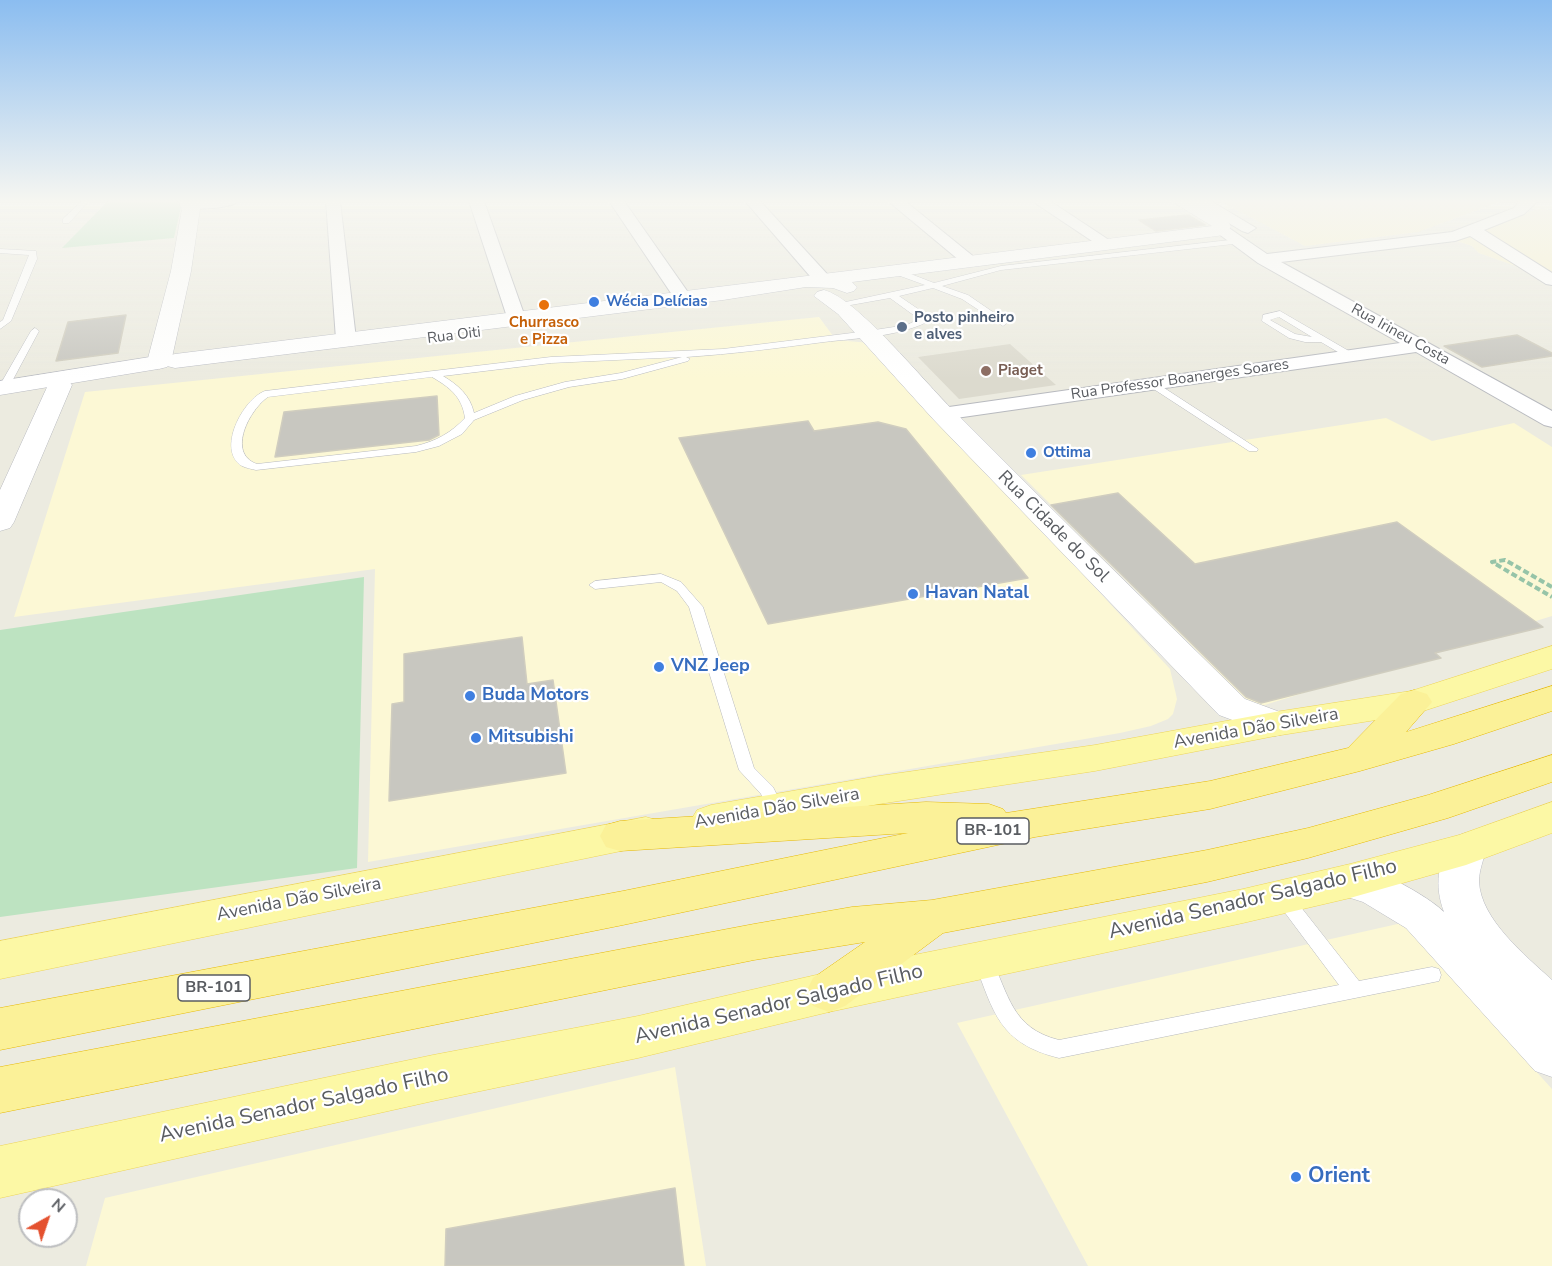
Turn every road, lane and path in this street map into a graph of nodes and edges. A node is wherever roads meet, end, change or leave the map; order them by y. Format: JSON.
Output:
{"nodes":[{"id":1,"x":33,"y":260,"type":"edge"},
{"id":2,"x":182,"y":260,"type":"edge"},
{"id":3,"x":339,"y":260,"type":"edge"},
{"id":4,"x":496,"y":260,"type":"edge"},
{"id":5,"x":656,"y":260,"type":"edge"},
{"id":6,"x":803,"y":260,"type":"edge"},
{"id":7,"x":995,"y":260,"type":"edge"},
{"id":8,"x":1020,"y":260,"type":"edge"},
{"id":9,"x":1266,"y":260,"type":"edge"},
{"id":10,"x":1520,"y":260,"type":"edge"},
{"id":11,"x":971,"y":261,"type":"joint"},
{"id":12,"x":888,"y":272,"type":"junction"},
{"id":13,"x":1552,"y":280,"type":"edge"},
{"id":14,"x":935,"y":284,"type":"junction"},
{"id":15,"x":830,"y":291,"type":"junction"},
{"id":16,"x":892,"y":295,"type":"junction"},
{"id":17,"x":682,"y":298,"type":"junction"},
{"id":18,"x":516,"y":317,"type":"junction"},
{"id":19,"x":1003,"y":323,"type":"dead end"},
{"id":20,"x":0,"y":326,"type":"edge"},
{"id":21,"x":35,"y":331,"type":"dead end"},
{"id":22,"x":868,"y":334,"type":"junction"},
{"id":23,"x":346,"y":339,"type":"junction"},
{"id":24,"x":1322,"y":339,"type":"junction"},
{"id":25,"x":1419,"y":346,"type":"junction"},
{"id":26,"x":702,"y":354,"type":"junction"},
{"id":27,"x":1351,"y":356,"type":"junction"},
{"id":28,"x":160,"y":369,"type":"junction"},
{"id":29,"x":435,"y":375,"type":"junction"},
{"id":30,"x":50,"y":384,"type":"junction"},
{"id":31,"x":1152,"y":384,"type":"junction"},
{"id":32,"x":2,"y":388,"type":"edge"},
{"id":33,"x":942,"y":414,"type":"junction"},
{"id":34,"x":470,"y":418,"type":"junction"},
{"id":35,"x":1552,"y":420,"type":"edge"},
{"id":36,"x":1253,"y":449,"type":"dead end"},
{"id":37,"x":0,"y":522,"type":"edge"},
{"id":38,"x":595,"y":585,"type":"dead end"},
{"id":39,"x":1552,"y":587,"type":"edge"},
{"id":40,"x":1552,"y":597,"type":"edge"},
{"id":41,"x":1552,"y":657,"type":"edge"},
{"id":42,"x":1552,"y":698,"type":"edge"},
{"id":43,"x":1414,"y":702,"type":"junction"},
{"id":44,"x":1275,"y":724,"type":"junction"},
{"id":45,"x":1360,"y":758,"type":"junction"},
{"id":46,"x":1552,"y":768,"type":"edge"},
{"id":47,"x":776,"y":809,"type":"junction"},
{"id":48,"x":1552,"y":817,"type":"edge"},
{"id":49,"x":1035,"y":822,"type":"junction"},
{"id":50,"x":620,"y":836,"type":"junction"},
{"id":51,"x":1466,"y":849,"type":"junction"},
{"id":52,"x":1350,"y":881,"type":"junction"},
{"id":53,"x":1284,"y":897,"type":"junction"},
{"id":54,"x":932,"y":918,"type":"junction"},
{"id":55,"x":0,"y":960,"type":"edge"},
{"id":56,"x":982,"y":960,"type":"junction"},
{"id":57,"x":1432,"y":975,"type":"dead end"},
{"id":58,"x":1354,"y":990,"type":"junction"},
{"id":59,"x":829,"y":992,"type":"junction"},
{"id":60,"x":1552,"y":1010,"type":"edge"},
{"id":61,"x":0,"y":1029,"type":"edge"},
{"id":62,"x":1552,"y":1055,"type":"edge"},
{"id":63,"x":0,"y":1090,"type":"edge"},
{"id":64,"x":0,"y":1172,"type":"edge"}],
"edges":[{"from":1,"to":20,"type":"lane"},
{"from":2,"to":28,"type":"main road"},
{"from":3,"to":23,"type":"street"},
{"from":4,"to":18,"type":"street"},
{"from":5,"to":17,"type":"street"},
{"from":6,"to":15,"type":"street"},
{"from":7,"to":11,"type":"main road","name":"Rua Oiti"},
{"from":8,"to":14,"type":"lane"},
{"from":9,"to":25,"type":"street","name":"Rua Irineu Costa"},
{"from":10,"to":13,"type":"street"},
{"from":11,"to":12,"type":"main road","name":"Rua Oiti"},
{"from":12,"to":14,"type":"lane"},
{"from":12,"to":15,"type":"main road","name":"Rua Oiti"},
{"from":14,"to":16,"type":"lane"},
{"from":14,"to":19,"type":"lane"},
{"from":15,"to":16,"type":"lane"},
{"from":15,"to":17,"type":"main road","name":"Rua Oiti"},
{"from":15,"to":22,"type":"main road","name":"Rua Cidade do Sol"},
{"from":15,"to":28,"type":"main road","name":"Rua Oiti"},
{"from":16,"to":22,"type":"lane"},
{"from":17,"to":18,"type":"main road","name":"Rua Oiti"},
{"from":18,"to":23,"type":"main road","name":"Rua Oiti"},
{"from":21,"to":32,"type":"lane"},
{"from":22,"to":26,"type":"lane"},
{"from":22,"to":33,"type":"main road","name":"Rua Cidade do Sol"},
{"from":23,"to":28,"type":"main road","name":"Rua Oiti"},
{"from":24,"to":24,"type":"lane"},
{"from":24,"to":27,"type":"lane"},
{"from":25,"to":27,"type":"street","name":"Rua Professor Boanerges Soares"},
{"from":25,"to":35,"type":"street","name":"Rua Irineu Costa"},
{"from":26,"to":29,"type":"lane"},
{"from":26,"to":34,"type":"lane"},
{"from":27,"to":31,"type":"street","name":"Rua Professor Boanerges Soares"},
{"from":28,"to":30,"type":"main road","name":"Rua Oiti"},
{"from":29,"to":34,"type":"lane"},
{"from":29,"to":34,"type":"lane"},
{"from":30,"to":32,"type":"main road","name":"Rua Oiti"},
{"from":30,"to":37,"type":"main road"},
{"from":31,"to":33,"type":"street","name":"Rua Professor Boanerges Soares"},
{"from":31,"to":36,"type":"lane"},
{"from":33,"to":44,"type":"main road","name":"Rua Cidade do Sol"},
{"from":38,"to":47,"type":"lane"},
{"from":39,"to":40,"type":"path"},
{"from":41,"to":43,"type":"main road","name":"Avenida Dão Silveira"},
{"from":42,"to":45,"type":"highway","number":"BR-101"},
{"from":43,"to":44,"type":"main road","name":"Avenida Dão Silveira"},
{"from":43,"to":45,"type":"highway"},
{"from":44,"to":47,"type":"main road","name":"Avenida Dão Silveira"},
{"from":45,"to":49,"type":"highway","number":"BR-101"},
{"from":46,"to":54,"type":"highway"},
{"from":47,"to":50,"type":"main road","name":"Avenida Dão Silveira"},
{"from":48,"to":51,"type":"main road","name":"Avenida Senador Salgado Filho"},
{"from":49,"to":50,"type":"highway"},
{"from":49,"to":61,"type":"highway","number":"BR-101"},
{"from":50,"to":55,"type":"main road","name":"Avenida Dão Silveira"},
{"from":51,"to":52,"type":"main road","name":"Avenida Senador Salgado Filho"},
{"from":51,"to":60,"type":"main road"},
{"from":52,"to":53,"type":"main road","name":"Avenida Senador Salgado Filho"},
{"from":52,"to":62,"type":"main road"},
{"from":53,"to":56,"type":"main road","name":"Avenida Senador Salgado Filho"},
{"from":53,"to":58,"type":"lane"},
{"from":54,"to":59,"type":"highway"},
{"from":54,"to":63,"type":"highway"},
{"from":56,"to":58,"type":"lane"},
{"from":56,"to":59,"type":"main road","name":"Avenida Senador Salgado Filho"},
{"from":57,"to":58,"type":"lane"},
{"from":59,"to":64,"type":"main road","name":"Avenida Senador Salgado Filho"}]}
